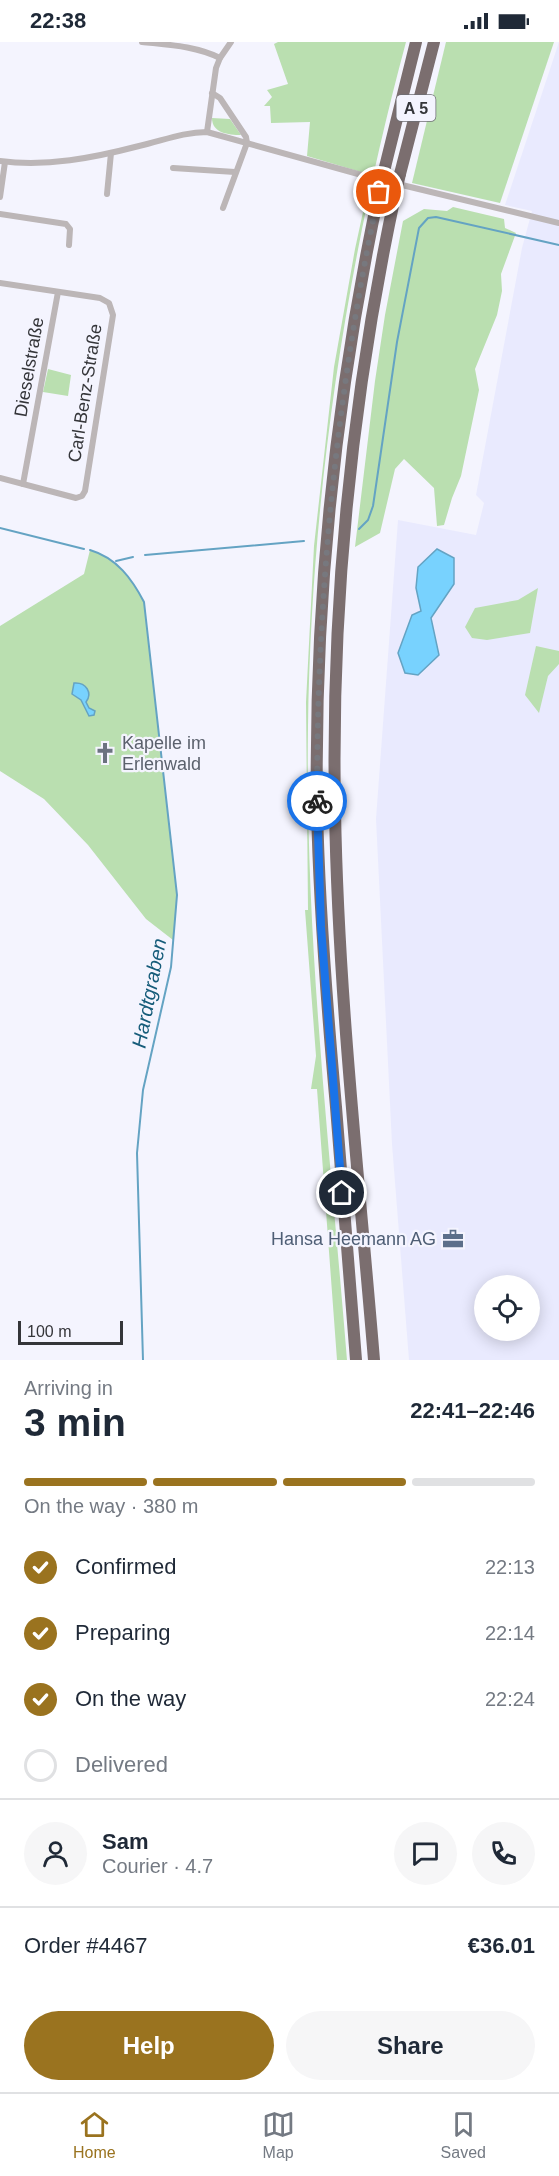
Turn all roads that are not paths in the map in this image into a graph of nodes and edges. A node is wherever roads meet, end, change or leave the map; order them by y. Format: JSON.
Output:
{"nodes":[{"id":1,"x":142,"y":42,"type":"edge"},
{"id":2,"x":231,"y":42,"type":"edge"},
{"id":3,"x":416,"y":42,"type":"edge"},
{"id":4,"x":434,"y":42,"type":"edge"},
{"id":5,"x":220,"y":58,"type":"junction"},
{"id":6,"x":212,"y":93,"type":"junction"},
{"id":7,"x":207,"y":132,"type":"junction"},
{"id":8,"x":247,"y":143,"type":"junction"},
{"id":9,"x":111,"y":153,"type":"junction"},
{"id":10,"x":3,"y":161,"type":"edge"},
{"id":11,"x":172,"y":168,"type":"dead end"},
{"id":12,"x":235,"y":172,"type":"junction"},
{"id":13,"x":107,"y":194,"type":"dead end"},
{"id":14,"x":0,"y":197,"type":"edge"},
{"id":15,"x":223,"y":208,"type":"dead end"},
{"id":16,"x":0,"y":214,"type":"edge"},
{"id":17,"x":559,"y":223,"type":"edge"},
{"id":18,"x":69,"y":245,"type":"dead end"},
{"id":19,"x":0,"y":283,"type":"edge"},
{"id":20,"x":58,"y":292,"type":"junction"},
{"id":21,"x":0,"y":478,"type":"edge"},
{"id":22,"x":23,"y":484,"type":"junction"},
{"id":23,"x":356,"y":1360,"type":"edge"},
{"id":24,"x":374,"y":1360,"type":"edge"}],
"edges":[{"from":1,"to":5,"type":"street"},
{"from":2,"to":5,"type":"street"},
{"from":3,"to":23,"type":"highway","number":"A 5","bridge":true},
{"from":4,"to":24,"type":"highway","number":"A 5","bridge":true},
{"from":5,"to":6,"type":"street"},
{"from":6,"to":7,"type":"street"},
{"from":6,"to":8,"type":"street"},
{"from":7,"to":8,"type":"street"},
{"from":7,"to":9,"type":"street"},
{"from":8,"to":12,"type":"street"},
{"from":8,"to":17,"type":"street"},
{"from":9,"to":10,"type":"street"},
{"from":9,"to":13,"type":"street"},
{"from":10,"to":14,"type":"street"},
{"from":11,"to":12,"type":"street"},
{"from":12,"to":15,"type":"street"},
{"from":16,"to":18,"type":"street"},
{"from":19,"to":20,"type":"street","name":"Carl-Benz-Straße"},
{"from":20,"to":22,"type":"street","name":"Dieselstraße"},
{"from":20,"to":22,"type":"street","name":"Carl-Benz-Straße"},
{"from":21,"to":22,"type":"street"}]}
